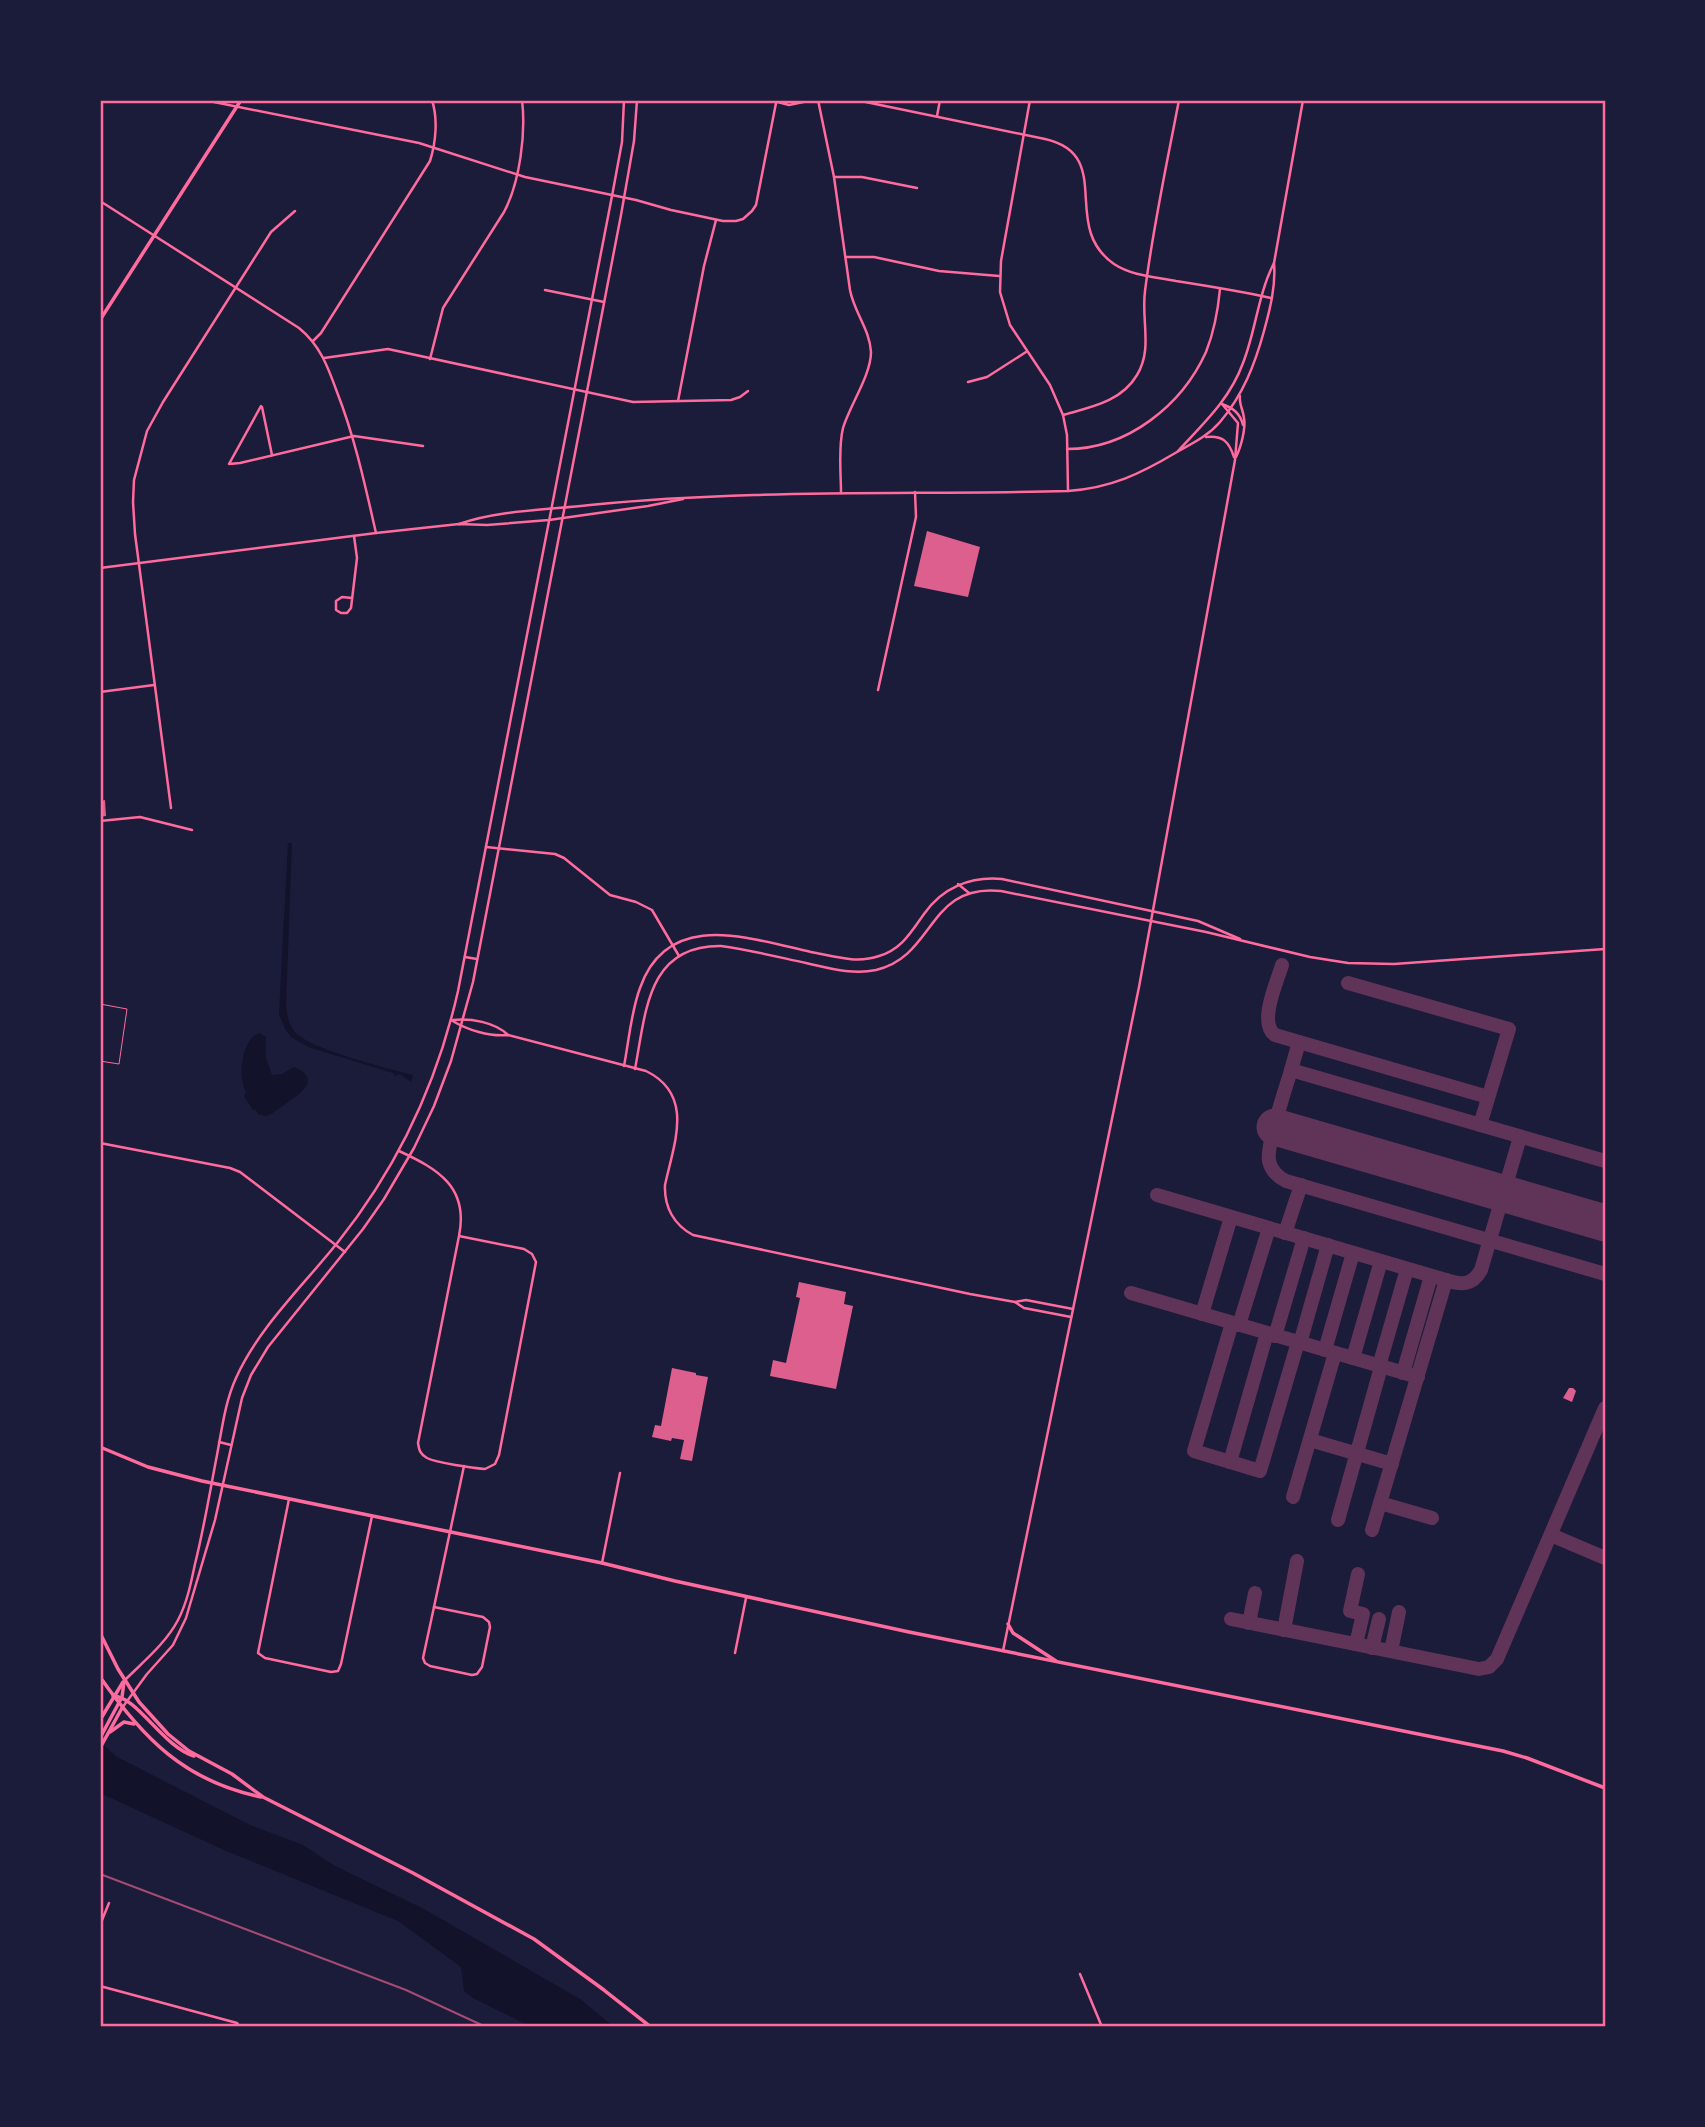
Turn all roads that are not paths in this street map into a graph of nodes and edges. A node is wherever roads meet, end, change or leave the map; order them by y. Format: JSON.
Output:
{"nodes":[{"id":1,"x":204,"y":100,"type":"edge"},
{"id":2,"x":241,"y":100,"type":"edge"},
{"id":3,"x":432,"y":100,"type":"edge"},
{"id":4,"x":522,"y":100,"type":"edge"},
{"id":5,"x":624,"y":100,"type":"edge"},
{"id":6,"x":637,"y":100,"type":"edge"},
{"id":7,"x":770,"y":100,"type":"edge"},
{"id":8,"x":815,"y":100,"type":"edge"},
{"id":9,"x":856,"y":100,"type":"edge"},
{"id":10,"x":940,"y":100,"type":"edge"},
{"id":11,"x":1030,"y":100,"type":"edge"},
{"id":12,"x":1178,"y":100,"type":"edge"},
{"id":13,"x":1303,"y":100,"type":"edge"},
{"id":14,"x":776,"y":103,"type":"junction"},
{"id":15,"x":237,"y":105,"type":"junction"},
{"id":16,"x":937,"y":116,"type":"junction"},
{"id":17,"x":1024,"y":135,"type":"junction"},
{"id":18,"x":433,"y":147,"type":"junction"},
{"id":19,"x":516,"y":174,"type":"junction"},
{"id":20,"x":834,"y":177,"type":"junction"},
{"id":21,"x":918,"y":188,"type":"dead end"},
{"id":22,"x":612,"y":195,"type":"junction"},
{"id":23,"x":624,"y":198,"type":"junction"},
{"id":24,"x":100,"y":201,"type":"edge"},
{"id":25,"x":295,"y":211,"type":"dead end"},
{"id":26,"x":716,"y":220,"type":"junction"},
{"id":27,"x":154,"y":235,"type":"junction"},
{"id":28,"x":846,"y":257,"type":"junction"},
{"id":29,"x":1274,"y":263,"type":"junction"},
{"id":30,"x":999,"y":276,"type":"junction"},
{"id":31,"x":1147,"y":276,"type":"junction"},
{"id":32,"x":235,"y":288,"type":"junction"},
{"id":33,"x":1220,"y":289,"type":"junction"},
{"id":34,"x":545,"y":290,"type":"dead end"},
{"id":35,"x":1262,"y":296,"type":"junction"},
{"id":36,"x":1271,"y":298,"type":"junction"},
{"id":37,"x":592,"y":300,"type":"junction"},
{"id":38,"x":604,"y":303,"type":"junction"},
{"id":39,"x":100,"y":320,"type":"edge"},
{"id":40,"x":313,"y":341,"type":"junction"},
{"id":41,"x":1026,"y":351,"type":"junction"},
{"id":42,"x":324,"y":358,"type":"junction"},
{"id":43,"x":430,"y":359,"type":"junction"},
{"id":44,"x":968,"y":382,"type":"dead end"},
{"id":45,"x":575,"y":391,"type":"junction"},
{"id":46,"x":748,"y":391,"type":"dead end"},
{"id":47,"x":1241,"y":391,"type":"junction"},
{"id":48,"x":586,"y":393,"type":"junction"},
{"id":49,"x":678,"y":401,"type":"junction"},
{"id":50,"x":1222,"y":404,"type":"junction"},
{"id":51,"x":1231,"y":407,"type":"junction"},
{"id":52,"x":1228,"y":412,"type":"junction"},
{"id":53,"x":1063,"y":415,"type":"junction"},
{"id":54,"x":1243,"y":427,"type":"junction"},
{"id":55,"x":354,"y":436,"type":"junction"},
{"id":56,"x":1203,"y":437,"type":"junction"},
{"id":57,"x":423,"y":446,"type":"dead end"},
{"id":58,"x":1068,"y":449,"type":"junction"},
{"id":59,"x":1176,"y":453,"type":"junction"},
{"id":60,"x":272,"y":455,"type":"junction"},
{"id":61,"x":1235,"y":460,"type":"junction"},
{"id":62,"x":1068,"y":491,"type":"junction"},
{"id":63,"x":915,"y":492,"type":"junction"},
{"id":64,"x":841,"y":493,"type":"junction"},
{"id":65,"x":686,"y":498,"type":"junction"},
{"id":66,"x":647,"y":500,"type":"junction"},
{"id":67,"x":592,"y":505,"type":"junction"},
{"id":68,"x":648,"y":506,"type":"junction"},
{"id":69,"x":564,"y":508,"type":"junction"},
{"id":70,"x":551,"y":509,"type":"junction"},
{"id":71,"x":520,"y":513,"type":"junction"},
{"id":72,"x":593,"y":514,"type":"junction"},
{"id":73,"x":493,"y":516,"type":"junction"},
{"id":74,"x":562,"y":518,"type":"junction"},
{"id":75,"x":549,"y":520,"type":"junction"},
{"id":76,"x":521,"y":522,"type":"junction"},
{"id":77,"x":459,"y":524,"type":"junction"},
{"id":78,"x":494,"y":525,"type":"junction"},
{"id":79,"x":376,"y":533,"type":"junction"},
{"id":80,"x":354,"y":536,"type":"junction"},
{"id":81,"x":139,"y":564,"type":"junction"},
{"id":82,"x":100,"y":568,"type":"edge"},
{"id":83,"x":352,"y":598,"type":"junction"},
{"id":84,"x":154,"y":685,"type":"junction"},
{"id":85,"x":878,"y":690,"type":"dead end"},
{"id":86,"x":100,"y":692,"type":"edge"},
{"id":87,"x":171,"y":808,"type":"dead end"},
{"id":88,"x":100,"y":821,"type":"edge"},
{"id":89,"x":192,"y":830,"type":"dead end"},
{"id":90,"x":486,"y":847,"type":"junction"},
{"id":91,"x":498,"y":849,"type":"junction"},
{"id":92,"x":958,"y":884,"type":"junction"},
{"id":93,"x":968,"y":893,"type":"junction"},
{"id":94,"x":1092,"y":898,"type":"junction"},
{"id":95,"x":1089,"y":909,"type":"junction"},
{"id":96,"x":1153,"y":911,"type":"junction"},
{"id":97,"x":1151,"y":922,"type":"junction"},
{"id":98,"x":909,"y":937,"type":"junction"},
{"id":99,"x":1246,"y":943,"type":"junction"},
{"id":100,"x":674,"y":945,"type":"junction"},
{"id":101,"x":917,"y":945,"type":"junction"},
{"id":102,"x":1605,"y":949,"type":"edge"},
{"id":103,"x":679,"y":956,"type":"junction"},
{"id":104,"x":465,"y":957,"type":"junction"},
{"id":105,"x":477,"y":959,"type":"junction"},
{"id":106,"x":100,"y":1004,"type":"edge"},
{"id":107,"x":464,"y":1018,"type":"junction"},
{"id":108,"x":452,"y":1020,"type":"junction"},
{"id":109,"x":462,"y":1027,"type":"junction"},
{"id":110,"x":508,"y":1035,"type":"junction"},
{"id":111,"x":100,"y":1061,"type":"edge"},
{"id":112,"x":438,"y":1063,"type":"junction"},
{"id":113,"x":624,"y":1066,"type":"junction"},
{"id":114,"x":449,"y":1067,"type":"junction"},
{"id":115,"x":635,"y":1069,"type":"junction"},
{"id":116,"x":100,"y":1143,"type":"edge"},
{"id":117,"x":399,"y":1151,"type":"junction"},
{"id":118,"x":410,"y":1156,"type":"junction"},
{"id":119,"x":459,"y":1236,"type":"junction"},
{"id":120,"x":336,"y":1245,"type":"junction"},
{"id":121,"x":345,"y":1252,"type":"junction"},
{"id":122,"x":1014,"y":1302,"type":"junction"},
{"id":123,"x":1073,"y":1309,"type":"junction"},
{"id":124,"x":1071,"y":1317,"type":"junction"},
{"id":125,"x":219,"y":1442,"type":"junction"},
{"id":126,"x":231,"y":1445,"type":"junction"},
{"id":127,"x":100,"y":1447,"type":"edge"},
{"id":128,"x":464,"y":1466,"type":"junction"},
{"id":129,"x":620,"y":1473,"type":"dead end"},
{"id":130,"x":212,"y":1483,"type":"junction"},
{"id":131,"x":223,"y":1485,"type":"junction"},
{"id":132,"x":289,"y":1499,"type":"junction"},
{"id":133,"x":372,"y":1516,"type":"junction"},
{"id":134,"x":450,"y":1531,"type":"junction"},
{"id":135,"x":602,"y":1563,"type":"junction"},
{"id":136,"x":747,"y":1596,"type":"junction"},
{"id":137,"x":434,"y":1607,"type":"junction"},
{"id":138,"x":1008,"y":1624,"type":"junction"},
{"id":139,"x":100,"y":1633,"type":"edge"},
{"id":140,"x":1003,"y":1651,"type":"junction"},
{"id":141,"x":735,"y":1653,"type":"dead end"},
{"id":142,"x":1057,"y":1662,"type":"junction"},
{"id":143,"x":100,"y":1677,"type":"edge"},
{"id":144,"x":124,"y":1680,"type":"junction"},
{"id":145,"x":132,"y":1692,"type":"junction"},
{"id":146,"x":113,"y":1696,"type":"junction"},
{"id":147,"x":122,"y":1697,"type":"junction"},
{"id":148,"x":128,"y":1700,"type":"junction"},
{"id":149,"x":120,"y":1706,"type":"junction"},
{"id":150,"x":100,"y":1720,"type":"edge"},
{"id":151,"x":136,"y":1725,"type":"junction"},
{"id":152,"x":103,"y":1736,"type":"edge"},
{"id":153,"x":100,"y":1748,"type":"edge"},
{"id":154,"x":202,"y":1758,"type":"junction"},
{"id":155,"x":1605,"y":1788,"type":"edge"},
{"id":156,"x":263,"y":1797,"type":"junction"},
{"id":157,"x":109,"y":1903,"type":"dead end"},
{"id":158,"x":100,"y":1925,"type":"edge"},
{"id":159,"x":1080,"y":1974,"type":"dead end"},
{"id":160,"x":100,"y":1986,"type":"edge"},
{"id":161,"x":239,"y":2026,"type":"edge"},
{"id":162,"x":651,"y":2027,"type":"edge"},
{"id":163,"x":1104,"y":2027,"type":"edge"}],
"edges":[{"from":1,"to":15,"type":"street"},
{"from":2,"to":15,"type":"main road"},
{"from":3,"to":18,"type":"street"},
{"from":4,"to":19,"type":"street"},
{"from":5,"to":22,"type":"street"},
{"from":6,"to":23,"type":"street"},
{"from":7,"to":14,"type":"street"},
{"from":8,"to":14,"type":"street"},
{"from":8,"to":20,"type":"street"},
{"from":9,"to":16,"type":"street"},
{"from":10,"to":16,"type":"street"},
{"from":11,"to":17,"type":"street"},
{"from":12,"to":31,"type":"street"},
{"from":13,"to":29,"type":"street"},
{"from":14,"to":26,"type":"street"},
{"from":15,"to":18,"type":"street"},
{"from":15,"to":27,"type":"main road"},
{"from":16,"to":17,"type":"street"},
{"from":17,"to":30,"type":"street"},
{"from":17,"to":31,"type":"street"},
{"from":18,"to":19,"type":"street"},
{"from":18,"to":40,"type":"street"},
{"from":19,"to":22,"type":"street"},
{"from":19,"to":43,"type":"street"},
{"from":20,"to":21,"type":"street"},
{"from":20,"to":28,"type":"street"},
{"from":22,"to":23,"type":"street"},
{"from":22,"to":37,"type":"street"},
{"from":23,"to":26,"type":"street"},
{"from":23,"to":38,"type":"street"},
{"from":24,"to":27,"type":"street"},
{"from":25,"to":32,"type":"street"},
{"from":26,"to":49,"type":"street"},
{"from":27,"to":32,"type":"street"},
{"from":27,"to":39,"type":"main road"},
{"from":28,"to":30,"type":"street"},
{"from":28,"to":64,"type":"street"},
{"from":29,"to":35,"type":"street"},
{"from":29,"to":36,"type":"street"},
{"from":30,"to":41,"type":"street"},
{"from":31,"to":33,"type":"street"},
{"from":31,"to":53,"type":"street"},
{"from":32,"to":40,"type":"street"},
{"from":32,"to":81,"type":"street"},
{"from":33,"to":35,"type":"street"},
{"from":33,"to":58,"type":"street"},
{"from":34,"to":37,"type":"street"},
{"from":35,"to":36,"type":"street"},
{"from":35,"to":50,"type":"street"},
{"from":36,"to":47,"type":"street"},
{"from":37,"to":38,"type":"street"},
{"from":37,"to":45,"type":"street"},
{"from":38,"to":48,"type":"street"},
{"from":40,"to":42,"type":"street"},
{"from":41,"to":44,"type":"street"},
{"from":41,"to":53,"type":"street"},
{"from":42,"to":43,"type":"street"},
{"from":42,"to":55,"type":"street"},
{"from":43,"to":45,"type":"street"},
{"from":45,"to":48,"type":"street"},
{"from":45,"to":70,"type":"street"},
{"from":46,"to":49,"type":"street"},
{"from":47,"to":51,"type":"street"},
{"from":47,"to":54,"type":"street"},
{"from":48,"to":49,"type":"street"},
{"from":48,"to":69,"type":"street"},
{"from":50,"to":51,"type":"street"},
{"from":50,"to":52,"type":"street"},
{"from":50,"to":59,"type":"street"},
{"from":51,"to":52,"type":"street"},
{"from":51,"to":54,"type":"street"},
{"from":52,"to":56,"type":"street"},
{"from":52,"to":61,"type":"street"},
{"from":53,"to":58,"type":"street"},
{"from":54,"to":61,"type":"street"},
{"from":55,"to":57,"type":"street"},
{"from":55,"to":60,"type":"street"},
{"from":55,"to":79,"type":"street"},
{"from":56,"to":59,"type":"street"},
{"from":56,"to":61,"type":"street"},
{"from":58,"to":62,"type":"street"},
{"from":59,"to":62,"type":"street"},
{"from":60,"to":60,"type":"street"},
{"from":61,"to":96,"type":"street"},
{"from":62,"to":63,"type":"street"},
{"from":63,"to":64,"type":"street"},
{"from":63,"to":85,"type":"street"},
{"from":64,"to":65,"type":"street"},
{"from":65,"to":66,"type":"street"},
{"from":65,"to":68,"type":"street"},
{"from":66,"to":67,"type":"street"},
{"from":66,"to":68,"type":"street"},
{"from":67,"to":69,"type":"street"},
{"from":67,"to":72,"type":"street"},
{"from":68,"to":72,"type":"street"},
{"from":69,"to":70,"type":"street"},
{"from":69,"to":74,"type":"street"},
{"from":70,"to":71,"type":"street"},
{"from":70,"to":75,"type":"street"},
{"from":71,"to":73,"type":"street"},
{"from":71,"to":76,"type":"street"},
{"from":72,"to":74,"type":"street"},
{"from":73,"to":77,"type":"street"},
{"from":73,"to":78,"type":"street"},
{"from":74,"to":75,"type":"street"},
{"from":74,"to":91,"type":"street"},
{"from":75,"to":76,"type":"street"},
{"from":75,"to":90,"type":"street"},
{"from":76,"to":78,"type":"street"},
{"from":77,"to":78,"type":"street"},
{"from":77,"to":79,"type":"street"},
{"from":79,"to":80,"type":"street"},
{"from":80,"to":81,"type":"street"},
{"from":80,"to":83,"type":"street"},
{"from":81,"to":82,"type":"street"},
{"from":81,"to":84,"type":"street"},
{"from":83,"to":83,"type":"street"},
{"from":84,"to":86,"type":"street"},
{"from":84,"to":87,"type":"street"},
{"from":88,"to":89,"type":"street"},
{"from":90,"to":91,"type":"street"},
{"from":90,"to":104,"type":"street"},
{"from":91,"to":100,"type":"street"},
{"from":91,"to":105,"type":"street"},
{"from":92,"to":93,"type":"street"},
{"from":92,"to":94,"type":"street"},
{"from":92,"to":98,"type":"street"},
{"from":93,"to":95,"type":"street"},
{"from":93,"to":101,"type":"street"},
{"from":94,"to":95,"type":"street"},
{"from":94,"to":96,"type":"street"},
{"from":95,"to":97,"type":"street"},
{"from":96,"to":97,"type":"street"},
{"from":96,"to":99,"type":"street"},
{"from":97,"to":99,"type":"street"},
{"from":97,"to":123,"type":"street"},
{"from":98,"to":100,"type":"street"},
{"from":98,"to":101,"type":"street"},
{"from":99,"to":102,"type":"street"},
{"from":100,"to":103,"type":"street"},
{"from":100,"to":113,"type":"street"},
{"from":101,"to":103,"type":"street"},
{"from":103,"to":115,"type":"street"},
{"from":104,"to":105,"type":"street"},
{"from":104,"to":108,"type":"street"},
{"from":105,"to":107,"type":"street"},
{"from":106,"to":111,"type":"lane"},
{"from":107,"to":108,"type":"street"},
{"from":107,"to":109,"type":"street"},
{"from":107,"to":110,"type":"street"},
{"from":108,"to":109,"type":"street"},
{"from":108,"to":112,"type":"street"},
{"from":109,"to":110,"type":"street"},
{"from":109,"to":114,"type":"street"},
{"from":110,"to":113,"type":"street"},
{"from":112,"to":114,"type":"street"},
{"from":112,"to":117,"type":"street"},
{"from":113,"to":115,"type":"street"},
{"from":114,"to":118,"type":"street"},
{"from":115,"to":122,"type":"street"},
{"from":116,"to":120,"type":"street"},
{"from":117,"to":118,"type":"street"},
{"from":117,"to":120,"type":"street"},
{"from":118,"to":119,"type":"street"},
{"from":118,"to":121,"type":"street"},
{"from":119,"to":128,"type":"street"},
{"from":119,"to":128,"type":"street"},
{"from":120,"to":121,"type":"street"},
{"from":120,"to":125,"type":"street"},
{"from":121,"to":126,"type":"street"},
{"from":122,"to":123,"type":"street"},
{"from":122,"to":124,"type":"street"},
{"from":123,"to":124,"type":"street"},
{"from":124,"to":138,"type":"street"},
{"from":125,"to":126,"type":"street"},
{"from":125,"to":130,"type":"street"},
{"from":126,"to":131,"type":"street"},
{"from":127,"to":130,"type":"main road"},
{"from":128,"to":134,"type":"street"},
{"from":129,"to":135,"type":"street"},
{"from":130,"to":131,"type":"main road"},
{"from":130,"to":144,"type":"street"},
{"from":131,"to":132,"type":"main road"},
{"from":131,"to":145,"type":"street"},
{"from":132,"to":133,"type":"main road"},
{"from":132,"to":133,"type":"street"},
{"from":133,"to":134,"type":"main road"},
{"from":134,"to":135,"type":"main road"},
{"from":134,"to":137,"type":"street"},
{"from":135,"to":136,"type":"main road"},
{"from":136,"to":140,"type":"main road"},
{"from":136,"to":141,"type":"street"},
{"from":137,"to":137,"type":"street"},
{"from":138,"to":140,"type":"street"},
{"from":138,"to":142,"type":"main road"},
{"from":139,"to":144,"type":"main road"},
{"from":140,"to":142,"type":"main road"},
{"from":142,"to":155,"type":"main road"},
{"from":143,"to":146,"type":"main road"},
{"from":144,"to":145,"type":"main road"},
{"from":144,"to":146,"type":"main road"},
{"from":144,"to":147,"type":"main road"},
{"from":145,"to":148,"type":"street"},
{"from":145,"to":154,"type":"main road"},
{"from":146,"to":147,"type":"main road"},
{"from":146,"to":149,"type":"main road"},
{"from":146,"to":150,"type":"main road"},
{"from":147,"to":148,"type":"main road"},
{"from":147,"to":149,"type":"main road"},
{"from":148,"to":149,"type":"street"},
{"from":148,"to":154,"type":"main road"},
{"from":149,"to":151,"type":"main road"},
{"from":149,"to":152,"type":"main road"},
{"from":151,"to":152,"type":"main road"},
{"from":151,"to":156,"type":"main road"},
{"from":152,"to":153,"type":"main road"},
{"from":154,"to":156,"type":"main road"},
{"from":156,"to":162,"type":"main road"},
{"from":157,"to":158,"type":"street"},
{"from":159,"to":163,"type":"street"},
{"from":160,"to":161,"type":"street"}]}
